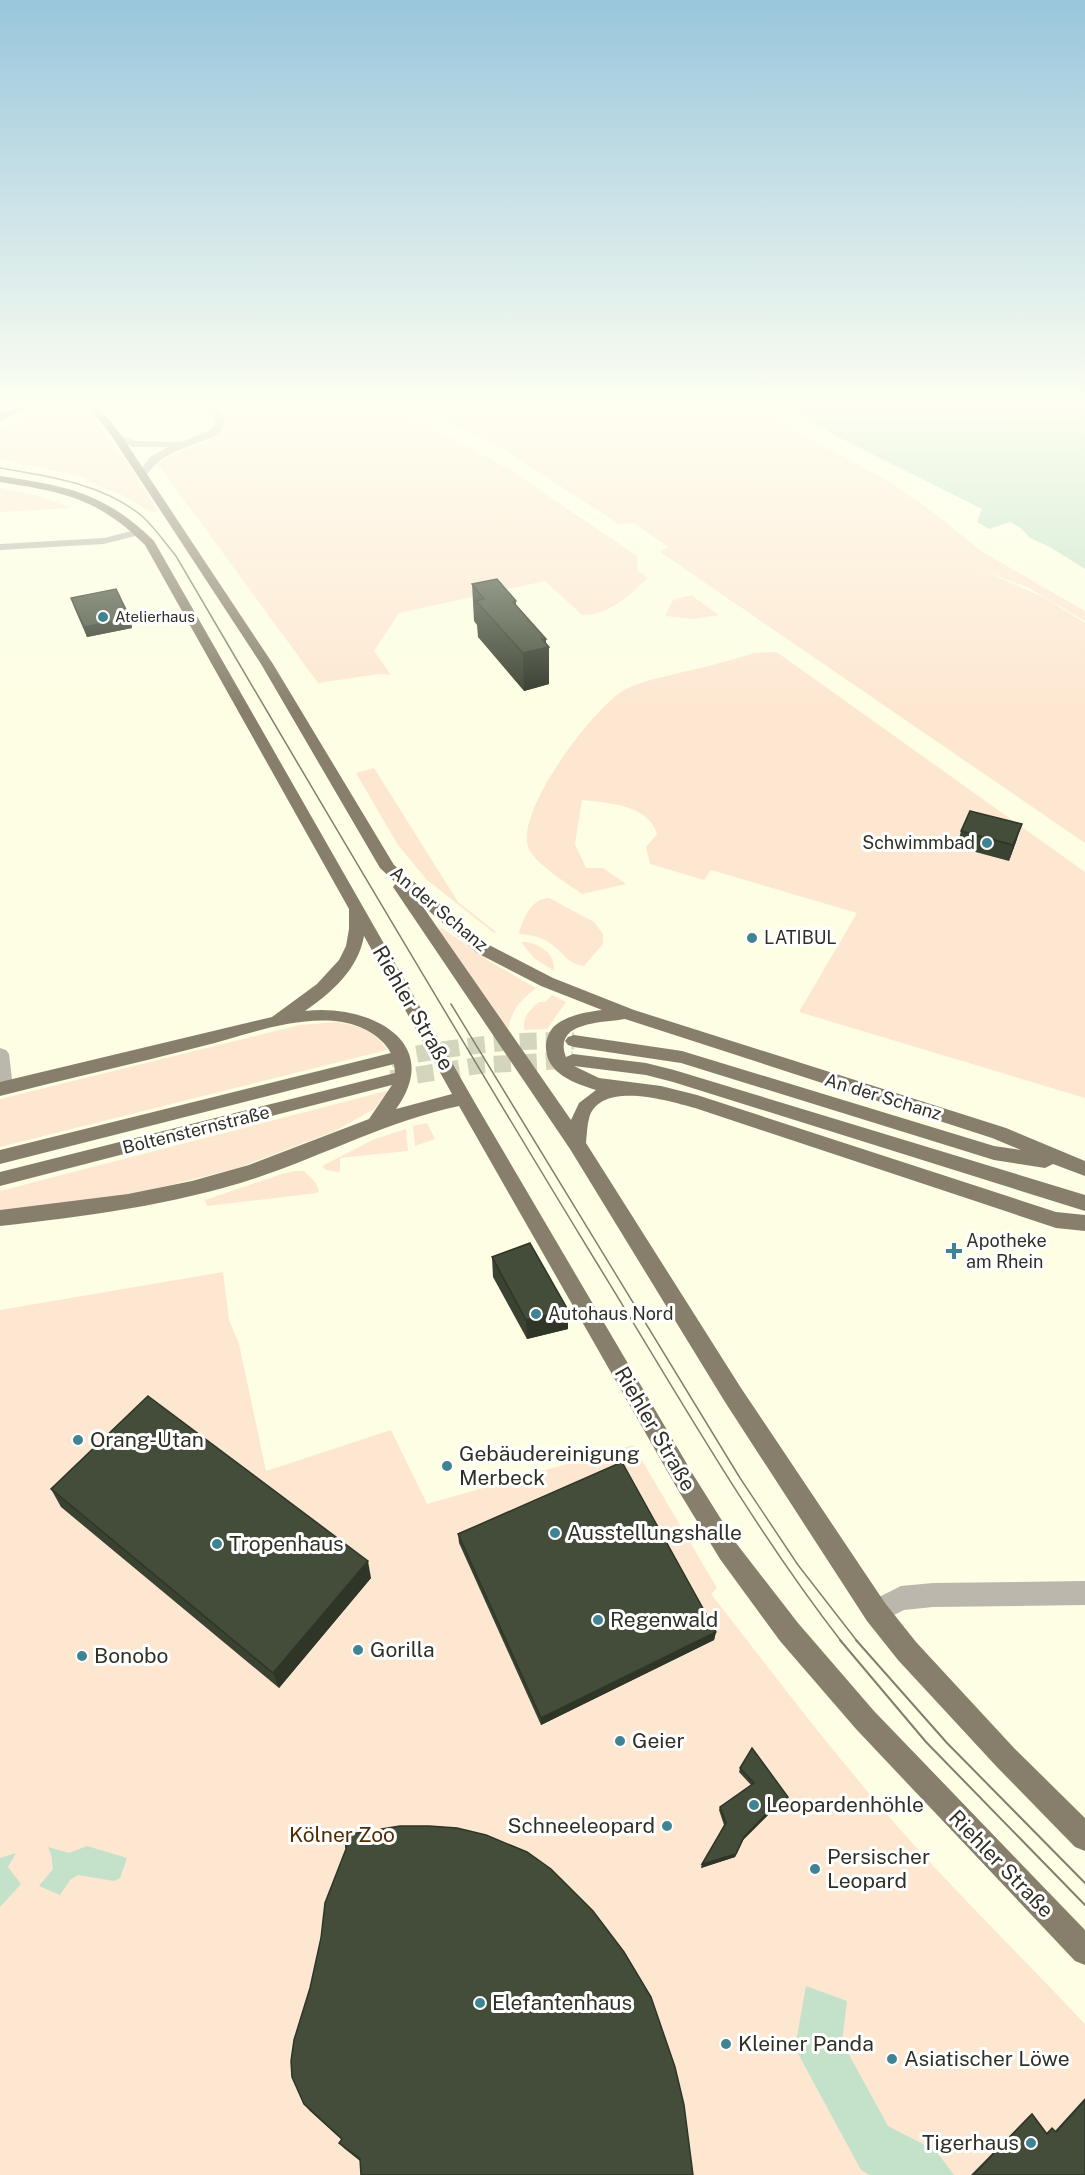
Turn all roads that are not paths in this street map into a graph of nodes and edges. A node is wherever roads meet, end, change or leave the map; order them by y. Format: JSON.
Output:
{"nodes":[{"id":1,"x":108,"y":508,"type":"edge"},
{"id":2,"x":165,"y":508,"type":"edge"},
{"id":3,"x":139,"y":532,"type":"junction"},
{"id":4,"x":0,"y":547,"type":"edge"},
{"id":5,"x":388,"y":868,"type":"junction"},
{"id":6,"x":354,"y":903,"type":"junction"},
{"id":7,"x":628,"y":1014,"type":"junction"},
{"id":8,"x":272,"y":1023,"type":"junction"},
{"id":9,"x":574,"y":1041,"type":"tunnel mouth"},
{"id":10,"x":0,"y":1054,"type":"edge"},
{"id":11,"x":391,"y":1059,"type":"tunnel mouth"},
{"id":12,"x":573,"y":1060,"type":"tunnel mouth"},
{"id":13,"x":391,"y":1079,"type":"tunnel mouth"},
{"id":14,"x":619,"y":1088,"type":"junction"},
{"id":15,"x":2,"y":1089,"type":"edge"},
{"id":16,"x":464,"y":1098,"type":"junction"},
{"id":17,"x":374,"y":1126,"type":"junction"},
{"id":18,"x":577,"y":1144,"type":"junction"},
{"id":19,"x":0,"y":1157,"type":"edge"},
{"id":20,"x":1077,"y":1167,"type":"edge"},
{"id":21,"x":0,"y":1179,"type":"edge"},
{"id":22,"x":1085,"y":1203,"type":"edge"},
{"id":23,"x":0,"y":1218,"type":"edge"},
{"id":24,"x":1085,"y":1223,"type":"edge"},
{"id":25,"x":1085,"y":1593,"type":"edge"},
{"id":26,"x":876,"y":1612,"type":"junction"},
{"id":27,"x":1085,"y":1837,"type":"edge"},
{"id":28,"x":1085,"y":1951,"type":"edge"}],
"edges":[{"from":1,"to":3,"type":"main road"},
{"from":2,"to":5,"type":"main road","name":"An der Schanz"},
{"from":3,"to":4,"type":"street"},
{"from":3,"to":6,"type":"main road"},
{"from":5,"to":7,"type":"main road","name":"An der Schanz"},
{"from":5,"to":18,"type":"main road"},
{"from":6,"to":8,"type":"main road"},
{"from":6,"to":16,"type":"main road","name":"Riehler Straße"},
{"from":7,"to":14,"type":"main road"},
{"from":7,"to":20,"type":"main road","name":"An der Schanz"},
{"from":8,"to":15,"type":"main road"},
{"from":8,"to":17,"type":"main road"},
{"from":9,"to":20,"type":"main road","name":"An der Schanz"},
{"from":10,"to":15,"type":"street"},
{"from":11,"to":19,"type":"main road","name":"Boltensternstraße"},
{"from":12,"to":22,"type":"main road"},
{"from":13,"to":21,"type":"main road","name":"Boltensternstraße"},
{"from":14,"to":18,"type":"main road"},
{"from":14,"to":24,"type":"main road"},
{"from":16,"to":17,"type":"main road"},
{"from":16,"to":28,"type":"main road","name":"Riehler Straße"},
{"from":17,"to":23,"type":"main road"},
{"from":18,"to":26,"type":"main road"},
{"from":25,"to":26,"type":"street"},
{"from":26,"to":27,"type":"main road"}]}
